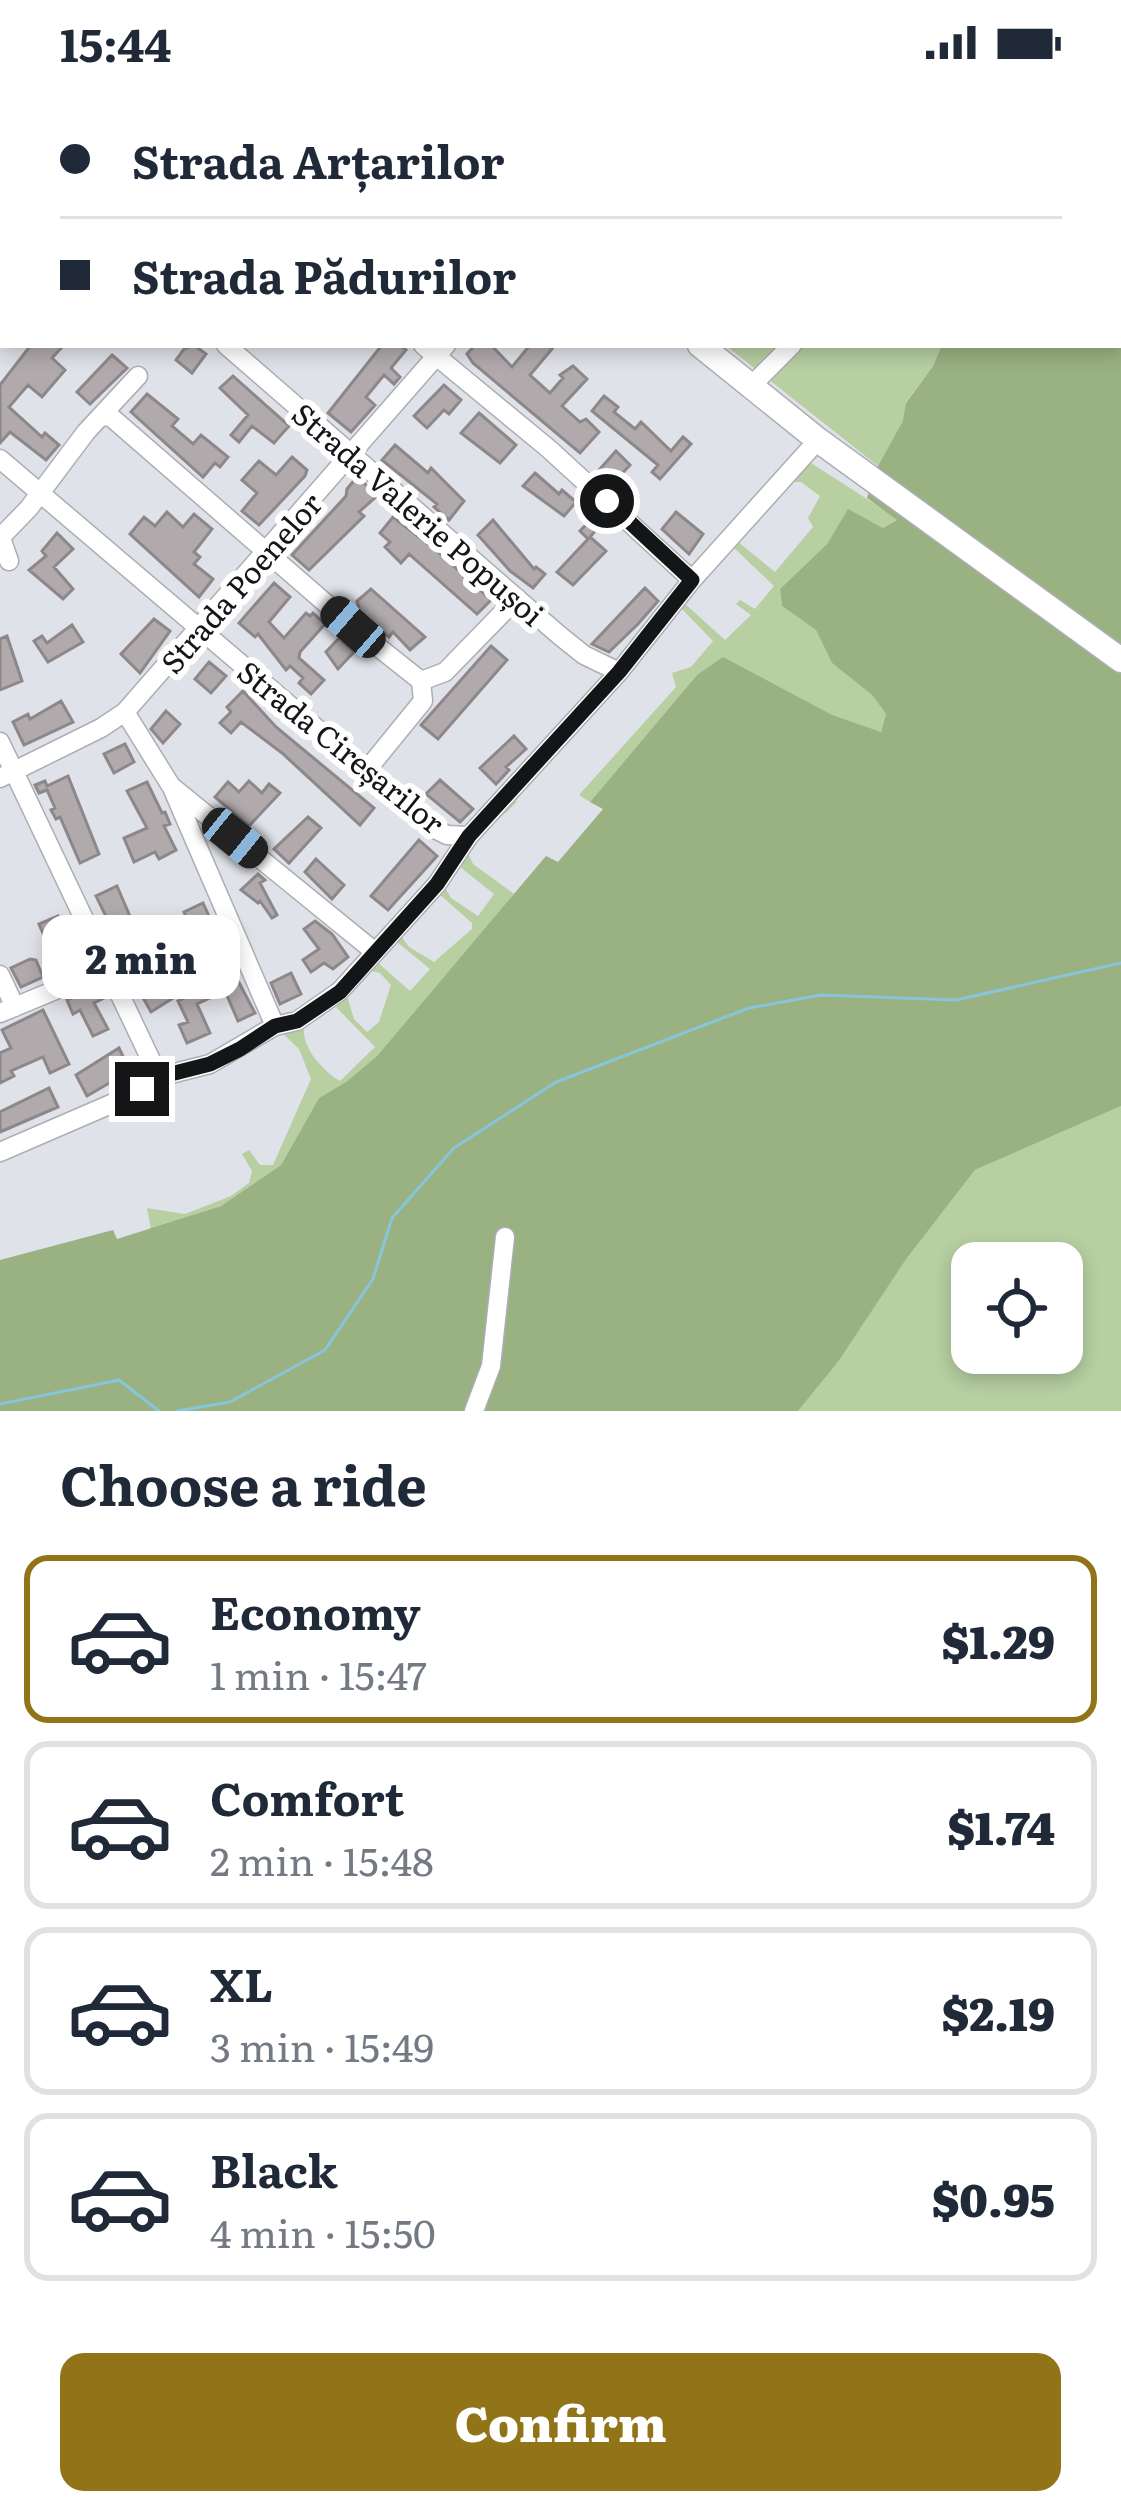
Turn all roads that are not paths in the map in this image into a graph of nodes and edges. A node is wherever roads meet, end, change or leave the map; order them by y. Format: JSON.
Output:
{"nodes":[{"id":1,"x":230,"y":348,"type":"edge"},
{"id":2,"x":704,"y":348,"type":"edge"},
{"id":3,"x":789,"y":348,"type":"edge"},
{"id":4,"x":435,"y":349,"type":"edge"},
{"id":5,"x":138,"y":376,"type":"dead end"},
{"id":6,"x":751,"y":386,"type":"junction"},
{"id":7,"x":103,"y":416,"type":"junction"},
{"id":8,"x":818,"y":440,"type":"junction"},
{"id":9,"x":352,"y":453,"type":"junction"},
{"id":10,"x":0,"y":459,"type":"edge"},
{"id":11,"x":38,"y":494,"type":"junction"},
{"id":12,"x":0,"y":538,"type":"edge"},
{"id":13,"x":266,"y":553,"type":"junction"},
{"id":14,"x":9,"y":561,"type":"dead end"},
{"id":15,"x":692,"y":580,"type":"junction"},
{"id":16,"x":517,"y":598,"type":"junction"},
{"id":17,"x":200,"y":629,"type":"junction"},
{"id":18,"x":1121,"y":660,"type":"edge"},
{"id":19,"x":619,"y":672,"type":"junction"},
{"id":20,"x":421,"y":681,"type":"junction"},
{"id":21,"x":125,"y":712,"type":"junction"},
{"id":22,"x":0,"y":742,"type":"edge"},
{"id":23,"x":366,"y":771,"type":"junction"},
{"id":24,"x":7,"y":774,"type":"edge"},
{"id":25,"x":171,"y":786,"type":"junction"},
{"id":26,"x":469,"y":836,"type":"junction"},
{"id":27,"x":375,"y":952,"type":"junction"},
{"id":28,"x":106,"y":969,"type":"junction"},
{"id":29,"x":0,"y":975,"type":"edge"},
{"id":30,"x":7,"y":1010,"type":"edge"},
{"id":31,"x":275,"y":1026,"type":"junction"},
{"id":32,"x":159,"y":1077,"type":"junction"},
{"id":33,"x":0,"y":1152,"type":"edge"},
{"id":34,"x":505,"y":1237,"type":"dead end"},
{"id":35,"x":474,"y":1411,"type":"edge"}],
"edges":[{"from":1,"to":9,"type":"street","name":"Strada Valerie Popușoi"},
{"from":2,"to":6,"type":"main road"},
{"from":3,"to":6,"type":"street"},
{"from":4,"to":9,"type":"street","name":"Strada Poenelor"},
{"from":4,"to":15,"type":"street"},
{"from":5,"to":7,"type":"street"},
{"from":6,"to":8,"type":"main road"},
{"from":7,"to":11,"type":"street"},
{"from":7,"to":13,"type":"street"},
{"from":8,"to":15,"type":"street"},
{"from":8,"to":18,"type":"main road"},
{"from":9,"to":13,"type":"street","name":"Strada Poenelor"},
{"from":9,"to":16,"type":"street","name":"Strada Valerie Popușoi"},
{"from":10,"to":11,"type":"street","name":"Strada Cireșarilor"},
{"from":11,"to":12,"type":"street"},
{"from":11,"to":17,"type":"street","name":"Strada Cireșarilor"},
{"from":12,"to":14,"type":"street"},
{"from":13,"to":17,"type":"street","name":"Strada Poenelor"},
{"from":13,"to":20,"type":"street"},
{"from":15,"to":19,"type":"street"},
{"from":16,"to":19,"type":"street","name":"Strada Valerie Popușoi"},
{"from":16,"to":20,"type":"street"},
{"from":17,"to":21,"type":"street","name":"Strada Poenelor"},
{"from":17,"to":23,"type":"street","name":"Strada Cireșarilor"},
{"from":19,"to":26,"type":"street"},
{"from":20,"to":23,"type":"street"},
{"from":21,"to":24,"type":"street","name":"Strada Poenelor"},
{"from":21,"to":25,"type":"street"},
{"from":22,"to":24,"type":"street"},
{"from":23,"to":26,"type":"street","name":"Strada Cireșarilor"},
{"from":24,"to":28,"type":"street"},
{"from":25,"to":27,"type":"street"},
{"from":25,"to":31,"type":"street"},
{"from":26,"to":27,"type":"street"},
{"from":27,"to":31,"type":"street"},
{"from":28,"to":30,"type":"street"},
{"from":28,"to":32,"type":"street"},
{"from":29,"to":30,"type":"street"},
{"from":31,"to":32,"type":"street"},
{"from":32,"to":33,"type":"street"},
{"from":34,"to":35,"type":"street"}]}
